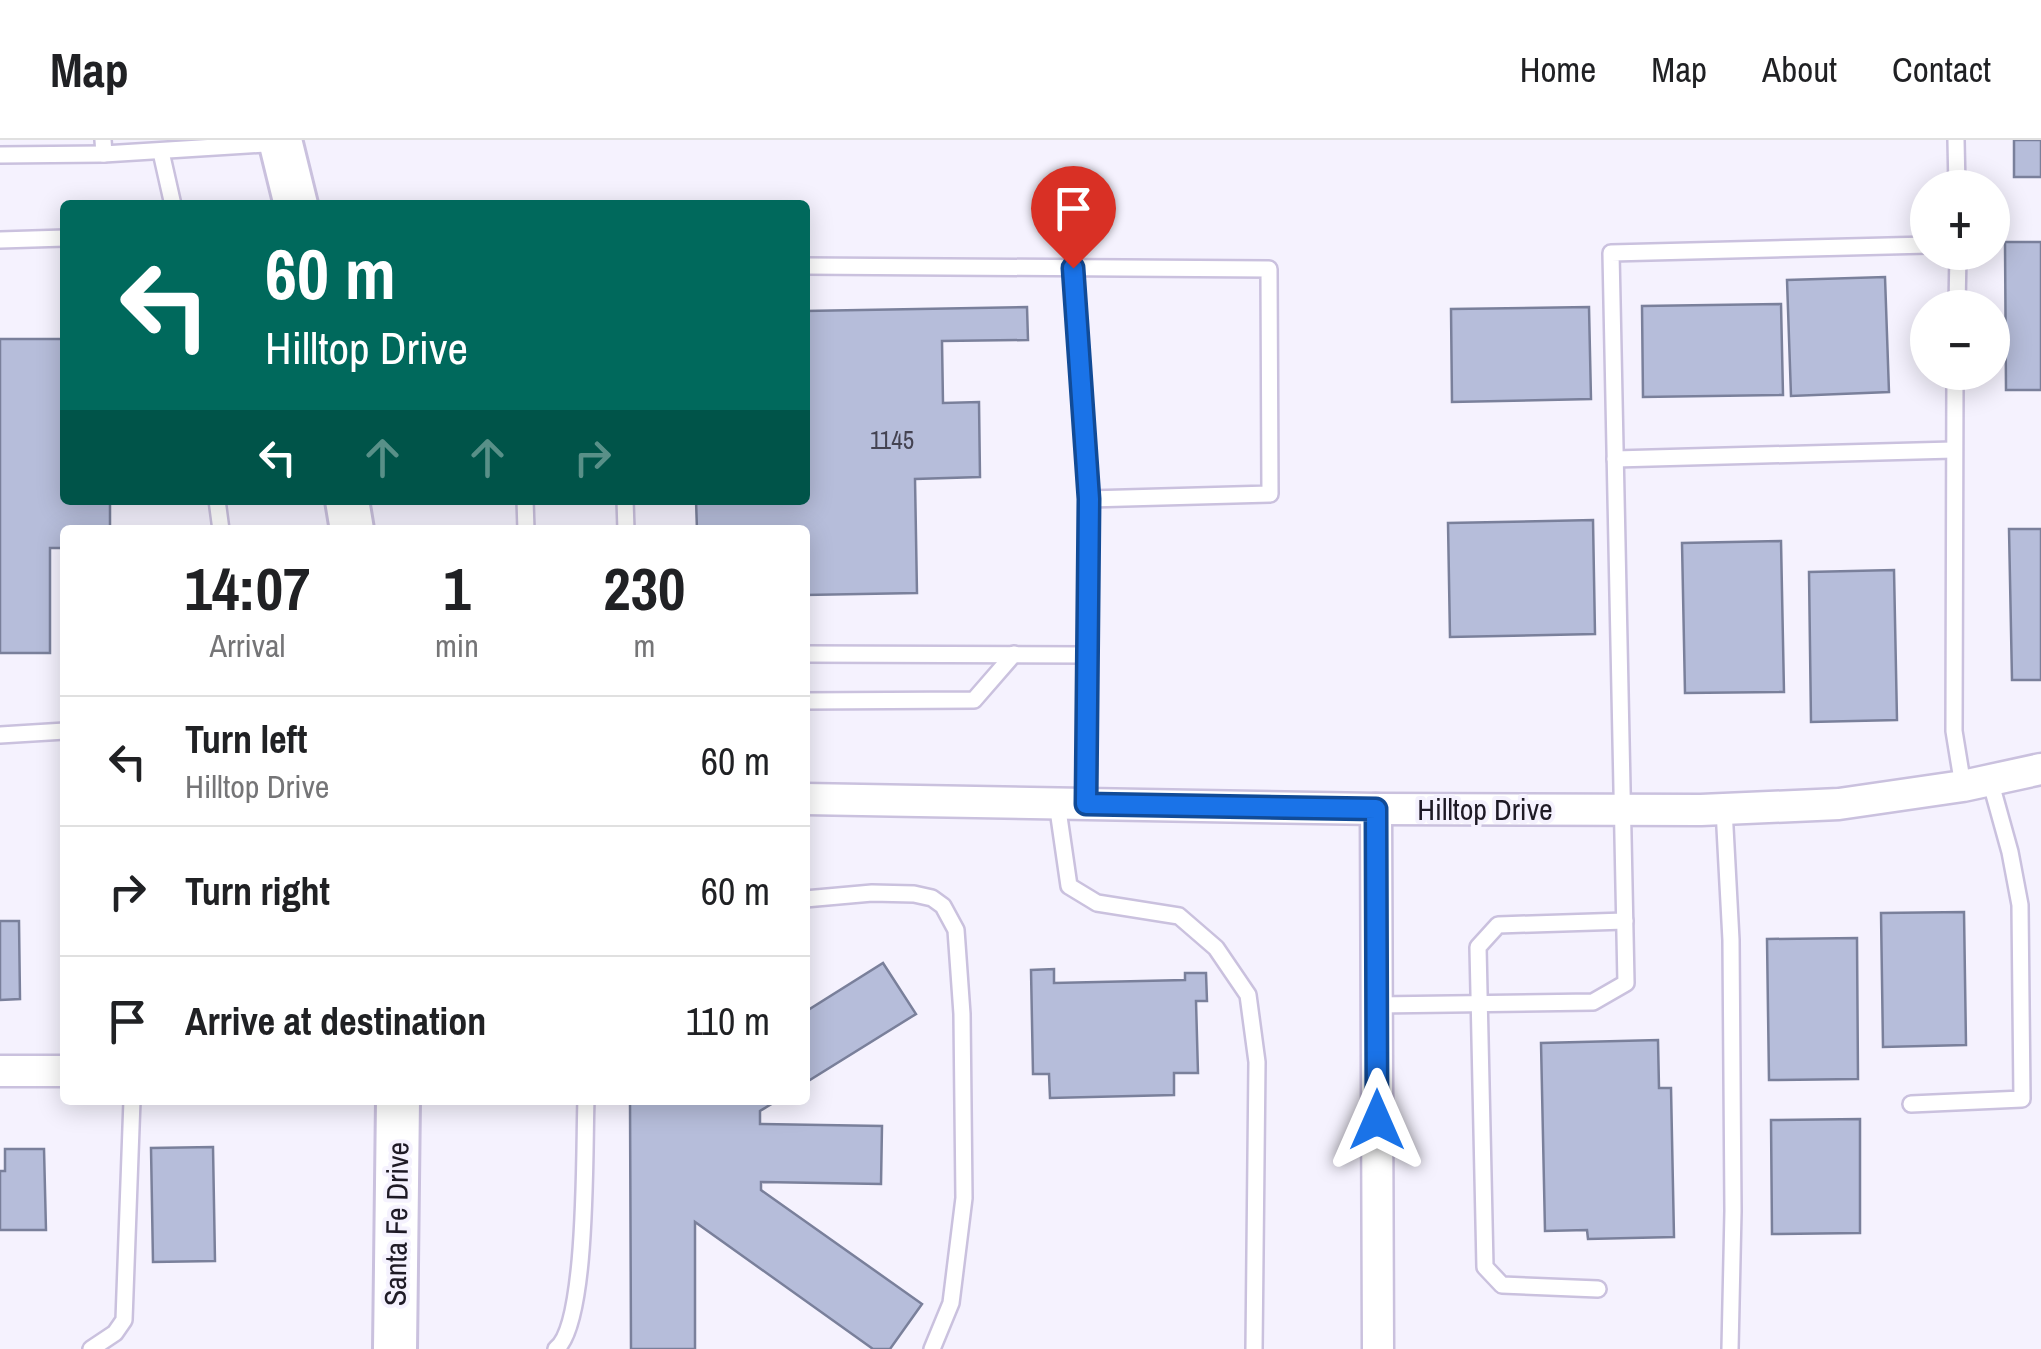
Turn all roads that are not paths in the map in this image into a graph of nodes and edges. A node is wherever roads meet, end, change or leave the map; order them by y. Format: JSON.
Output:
{"nodes":[{"id":1,"x":1956,"y":140,"type":"edge"},
{"id":2,"x":280,"y":142,"type":"edge"},
{"id":3,"x":104,"y":147,"type":"edge"},
{"id":4,"x":161,"y":152,"type":"junction"},
{"id":5,"x":0,"y":155,"type":"edge"},
{"id":6,"x":1957,"y":170,"type":"edge"},
{"id":7,"x":172,"y":200,"type":"edge"},
{"id":8,"x":295,"y":200,"type":"edge"},
{"id":9,"x":60,"y":238,"type":"edge"},
{"id":10,"x":0,"y":240,"type":"edge"},
{"id":11,"x":1910,"y":245,"type":"edge"},
{"id":12,"x":810,"y":266,"type":"edge"},
{"id":13,"x":1073,"y":268,"type":"junction"},
{"id":14,"x":1955,"y":390,"type":"edge"},
{"id":15,"x":1953,"y":450,"type":"junction"},
{"id":16,"x":1616,"y":459,"type":"junction"},
{"id":17,"x":1089,"y":499,"type":"junction"},
{"id":18,"x":810,"y":654,"type":"edge"},
{"id":19,"x":1014,"y":654,"type":"junction"},
{"id":20,"x":1088,"y":655,"type":"junction"},
{"id":21,"x":810,"y":701,"type":"edge"},
{"id":22,"x":60,"y":730,"type":"edge"},
{"id":23,"x":0,"y":735,"type":"edge"},
{"id":24,"x":2041,"y":769,"type":"edge"},
{"id":25,"x":1976,"y":783,"type":"junction"},
{"id":26,"x":810,"y":799,"type":"edge"},
{"id":27,"x":1072,"y":804,"type":"junction"},
{"id":28,"x":1376,"y":809,"type":"junction"},
{"id":29,"x":1724,"y":809,"type":"junction"},
{"id":30,"x":1624,"y":810,"type":"junction"},
{"id":31,"x":810,"y":899,"type":"edge"},
{"id":32,"x":1625,"y":921,"type":"junction"},
{"id":33,"x":1478,"y":1004,"type":"junction"},
{"id":34,"x":1377,"y":1006,"type":"junction"},
{"id":35,"x":0,"y":1071,"type":"edge"},
{"id":36,"x":60,"y":1072,"type":"edge"},
{"id":37,"x":1911,"y":1104,"type":"dead end"},
{"id":38,"x":132,"y":1105,"type":"edge"},
{"id":39,"x":398,"y":1105,"type":"edge"},
{"id":40,"x":586,"y":1105,"type":"edge"},
{"id":41,"x":1598,"y":1288,"type":"dead end"},
{"id":42,"x":91,"y":1349,"type":"edge"},
{"id":43,"x":394,"y":1349,"type":"edge"},
{"id":44,"x":556,"y":1349,"type":"edge"},
{"id":45,"x":932,"y":1349,"type":"edge"},
{"id":46,"x":1254,"y":1349,"type":"edge"},
{"id":47,"x":1378,"y":1349,"type":"edge"},
{"id":48,"x":1730,"y":1349,"type":"edge"}],
"edges":[{"from":1,"to":6,"type":"lane"},
{"from":2,"to":4,"type":"lane"},
{"from":2,"to":8,"type":"main road"},
{"from":3,"to":4,"type":"lane"},
{"from":3,"to":5,"type":"lane"},
{"from":4,"to":7,"type":"lane"},
{"from":9,"to":10,"type":"lane"},
{"from":11,"to":16,"type":"lane"},
{"from":12,"to":13,"type":"lane"},
{"from":13,"to":17,"type":"lane"},
{"from":13,"to":17,"type":"lane"},
{"from":14,"to":15,"type":"lane"},
{"from":15,"to":16,"type":"lane"},
{"from":15,"to":25,"type":"lane"},
{"from":16,"to":30,"type":"lane"},
{"from":17,"to":20,"type":"lane"},
{"from":18,"to":19,"type":"lane"},
{"from":19,"to":20,"type":"lane"},
{"from":19,"to":21,"type":"lane"},
{"from":20,"to":27,"type":"lane"},
{"from":22,"to":23,"type":"lane"},
{"from":24,"to":25,"type":"street","name":"Hilltop Drive"},
{"from":25,"to":29,"type":"street","name":"Hilltop Drive"},
{"from":25,"to":37,"type":"lane"},
{"from":26,"to":27,"type":"street","name":"Hilltop Drive"},
{"from":27,"to":28,"type":"street","name":"Hilltop Drive"},
{"from":27,"to":46,"type":"lane"},
{"from":28,"to":30,"type":"street","name":"Hilltop Drive"},
{"from":28,"to":34,"type":"street"},
{"from":29,"to":30,"type":"street","name":"Hilltop Drive"},
{"from":29,"to":48,"type":"lane"},
{"from":30,"to":32,"type":"lane"},
{"from":31,"to":45,"type":"lane"},
{"from":32,"to":33,"type":"lane"},
{"from":32,"to":33,"type":"lane"},
{"from":33,"to":34,"type":"lane"},
{"from":33,"to":41,"type":"lane"},
{"from":34,"to":47,"type":"street"},
{"from":35,"to":36,"type":"street"},
{"from":38,"to":42,"type":"lane"},
{"from":39,"to":43,"type":"main road","name":"Santa Fe Drive"},
{"from":40,"to":44,"type":"lane"}]}
